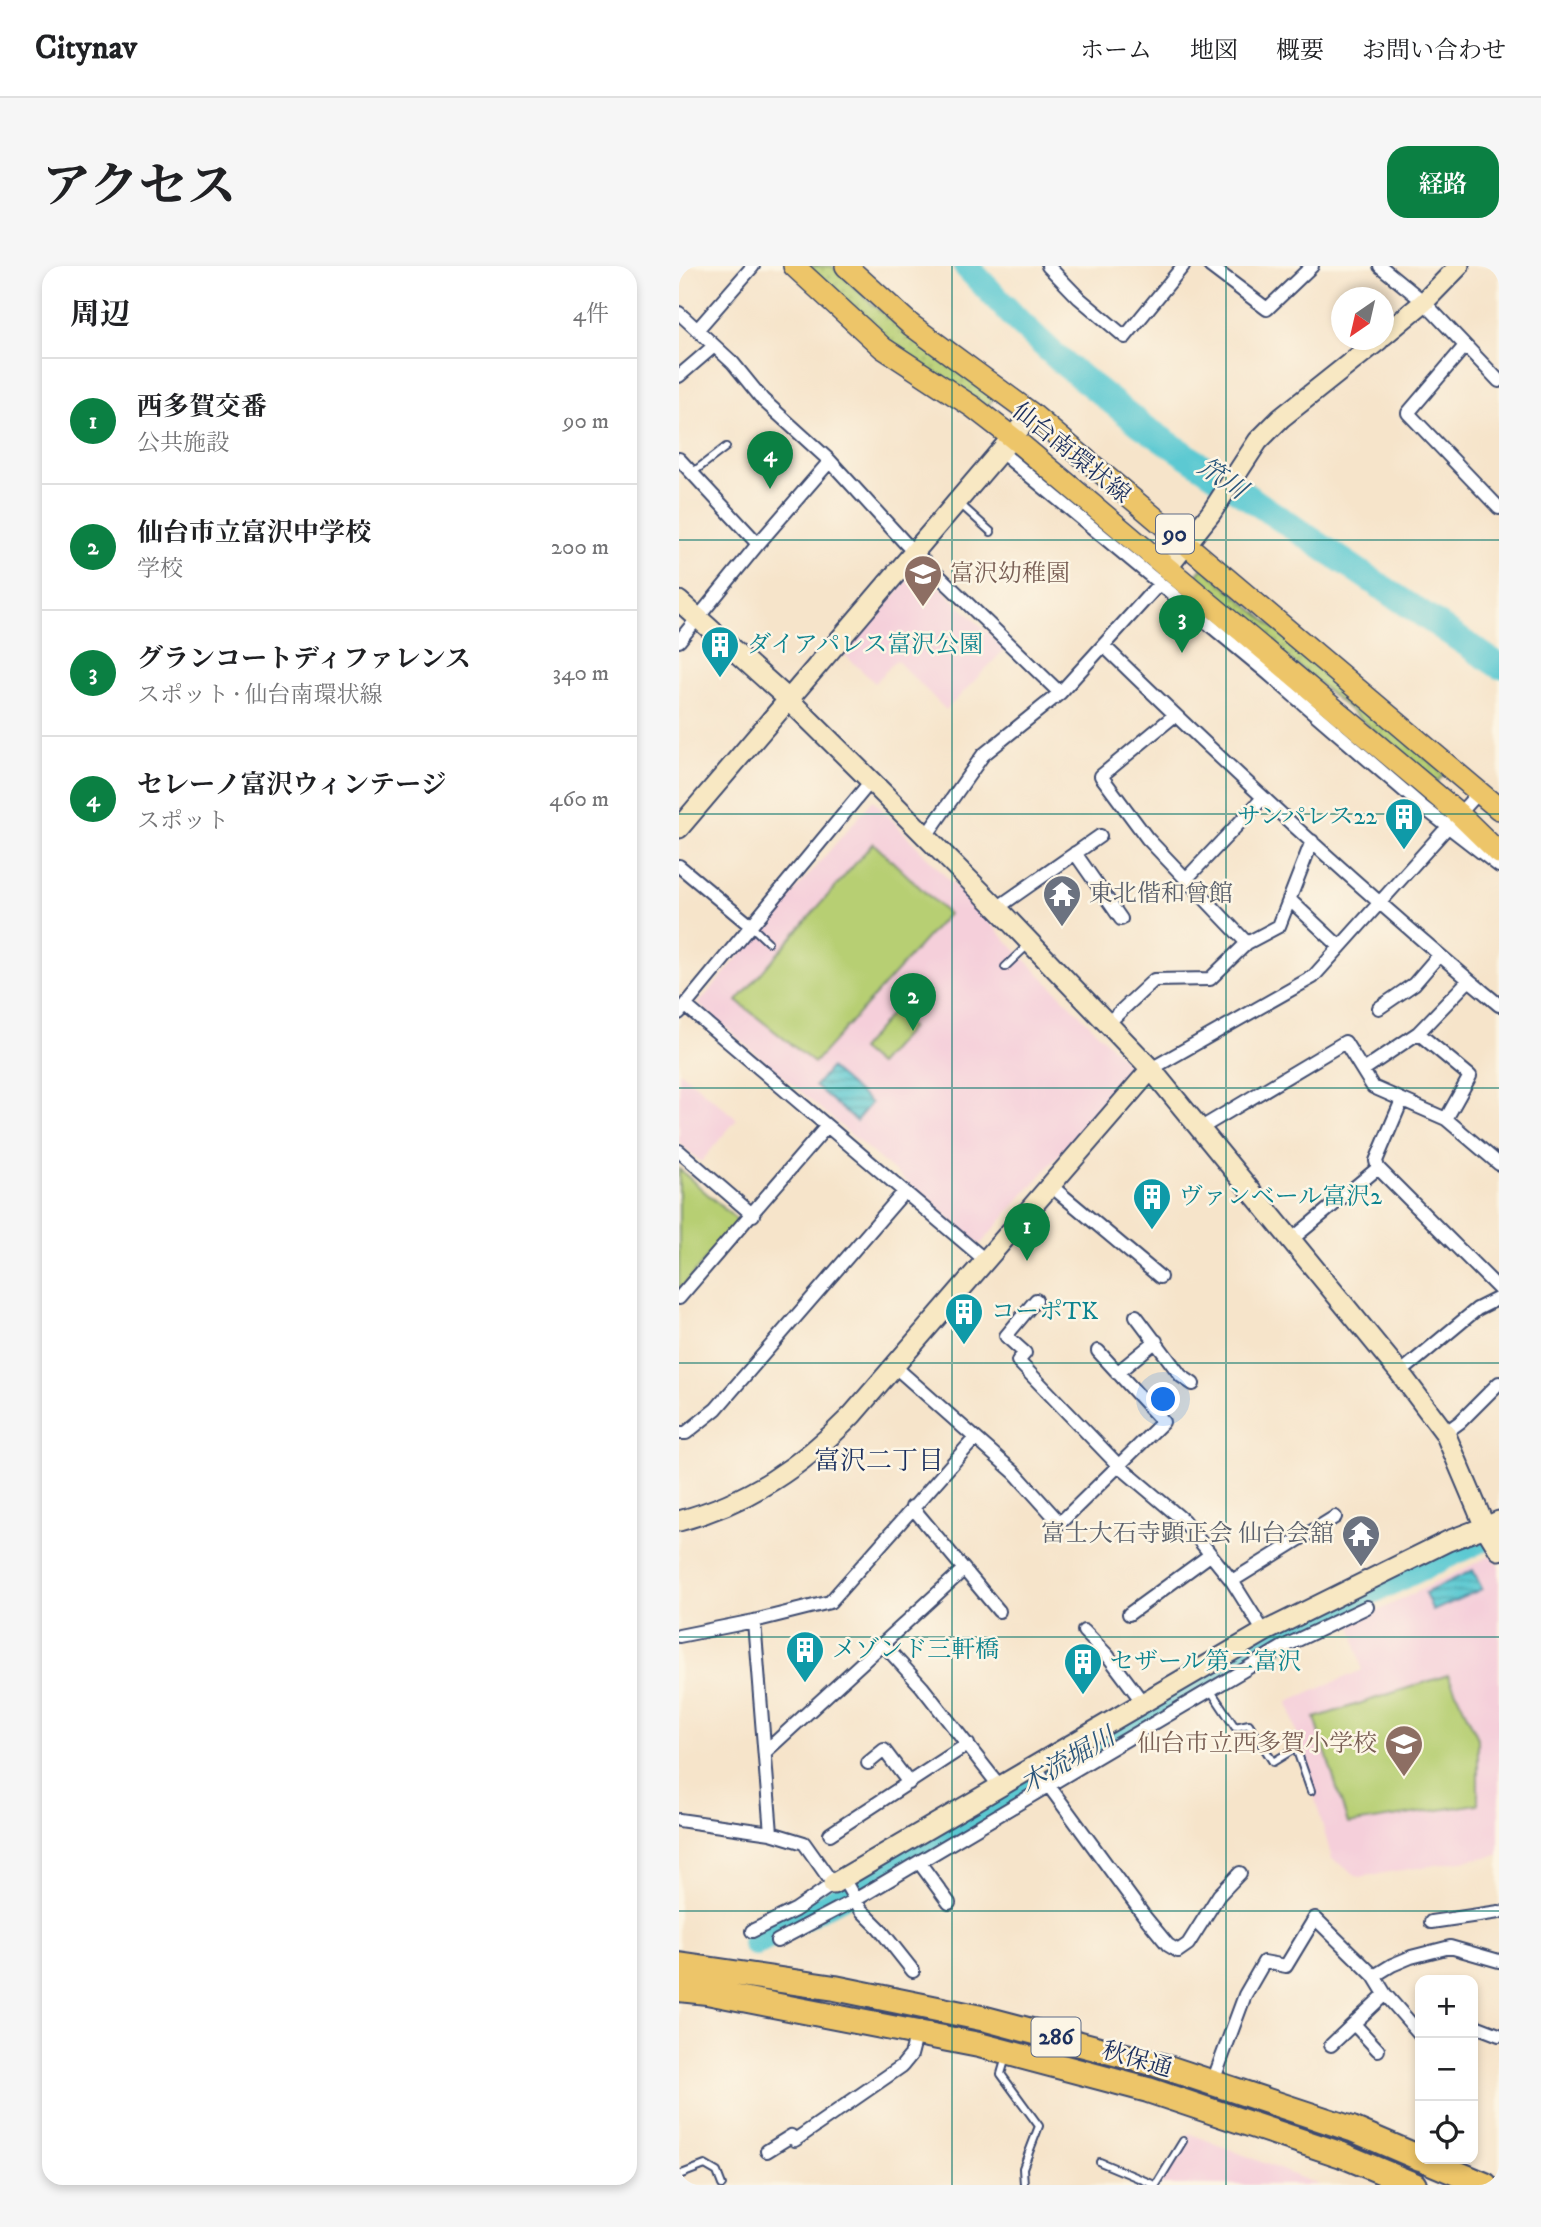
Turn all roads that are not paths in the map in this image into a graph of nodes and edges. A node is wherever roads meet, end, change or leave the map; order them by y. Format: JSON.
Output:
{"nodes":[{"id":1,"x":753,"y":266,"type":"edge"},
{"id":2,"x":794,"y":266,"type":"edge"},
{"id":3,"x":846,"y":266,"type":"edge"},
{"id":4,"x":1048,"y":266,"type":"edge"},
{"id":5,"x":1183,"y":266,"type":"edge"},
{"id":6,"x":1210,"y":266,"type":"edge"},
{"id":7,"x":1312,"y":266,"type":"edge"},
{"id":8,"x":1380,"y":266,"type":"edge"},
{"id":9,"x":1459,"y":266,"type":"edge"},
{"id":10,"x":1424,"y":302,"type":"junction"},
{"id":11,"x":679,"y":313,"type":"edge"},
{"id":12,"x":1394,"y":328,"type":"edge"},
{"id":13,"x":697,"y":331,"type":"junction"},
{"id":14,"x":714,"y":346,"type":"junction"},
{"id":15,"x":1465,"y":346,"type":"junction"},
{"id":16,"x":1366,"y":350,"type":"edge"},
{"id":17,"x":679,"y":376,"type":"edge"},
{"id":18,"x":1499,"y":381,"type":"edge"},
{"id":19,"x":1032,"y":414,"type":"junction"},
{"id":20,"x":1007,"y":445,"type":"junction"},
{"id":21,"x":726,"y":447,"type":"dead end"},
{"id":22,"x":679,"y":459,"type":"edge"},
{"id":23,"x":830,"y":461,"type":"junction"},
{"id":24,"x":692,"y":473,"type":"junction"},
{"id":25,"x":957,"y":502,"type":"junction"},
{"id":26,"x":1499,"y":508,"type":"edge"},
{"id":27,"x":991,"y":532,"type":"dead end"},
{"id":28,"x":758,"y":544,"type":"junction"},
{"id":29,"x":1187,"y":544,"type":"junction"},
{"id":30,"x":914,"y":551,"type":"junction"},
{"id":31,"x":1163,"y":576,"type":"junction"},
{"id":32,"x":679,"y":601,"type":"edge"},
{"id":33,"x":698,"y":618,"type":"junction"},
{"id":34,"x":679,"y":640,"type":"edge"},
{"id":35,"x":1104,"y":646,"type":"junction"},
{"id":36,"x":1060,"y":693,"type":"junction"},
{"id":37,"x":788,"y":699,"type":"junction"},
{"id":38,"x":1175,"y":715,"type":"junction"},
{"id":39,"x":871,"y":781,"type":"junction"},
{"id":40,"x":1479,"y":792,"type":"junction"},
{"id":41,"x":1263,"y":798,"type":"junction"},
{"id":42,"x":1499,"y":809,"type":"edge"},
{"id":43,"x":1454,"y":820,"type":"junction"},
{"id":44,"x":679,"y":828,"type":"edge"},
{"id":45,"x":926,"y":836,"type":"junction"},
{"id":46,"x":1100,"y":836,"type":"dead end"},
{"id":47,"x":1312,"y":841,"type":"junction"},
{"id":48,"x":1075,"y":853,"type":"junction"},
{"id":49,"x":1499,"y":853,"type":"edge"},
{"id":50,"x":679,"y":866,"type":"edge"},
{"id":51,"x":1499,"y":866,"type":"edge"},
{"id":52,"x":1187,"y":878,"type":"junction"},
{"id":53,"x":1289,"y":899,"type":"junction"},
{"id":54,"x":1380,"y":904,"type":"junction"},
{"id":55,"x":997,"y":908,"type":"junction"},
{"id":56,"x":1121,"y":919,"type":"dead end"},
{"id":57,"x":751,"y":926,"type":"junction"},
{"id":58,"x":768,"y":942,"type":"dead end"},
{"id":59,"x":1030,"y":942,"type":"junction"},
{"id":60,"x":1247,"y":943,"type":"junction"},
{"id":61,"x":1340,"y":947,"type":"junction"},
{"id":62,"x":1439,"y":955,"type":"junction"},
{"id":63,"x":1005,"y":967,"type":"dead end"},
{"id":64,"x":1469,"y":980,"type":"junction"},
{"id":65,"x":1499,"y":1005,"type":"edge"},
{"id":66,"x":1380,"y":1008,"type":"dead end"},
{"id":67,"x":682,"y":1009,"type":"edge"},
{"id":68,"x":1108,"y":1023,"type":"junction"},
{"id":69,"x":1418,"y":1033,"type":"junction"},
{"id":70,"x":1151,"y":1069,"type":"junction"},
{"id":71,"x":1363,"y":1070,"type":"junction"},
{"id":72,"x":1402,"y":1100,"type":"junction"},
{"id":73,"x":1446,"y":1119,"type":"junction"},
{"id":74,"x":827,"y":1126,"type":"junction"},
{"id":75,"x":1201,"y":1128,"type":"junction"},
{"id":76,"x":679,"y":1150,"type":"edge"},
{"id":77,"x":1499,"y":1164,"type":"edge"},
{"id":78,"x":1378,"y":1168,"type":"junction"},
{"id":79,"x":1050,"y":1185,"type":"junction"},
{"id":80,"x":904,"y":1192,"type":"junction"},
{"id":81,"x":753,"y":1215,"type":"junction"},
{"id":82,"x":1291,"y":1240,"type":"junction"},
{"id":83,"x":985,"y":1260,"type":"junction"},
{"id":84,"x":1160,"y":1277,"type":"dead end"},
{"id":85,"x":1499,"y":1289,"type":"edge"},
{"id":86,"x":679,"y":1298,"type":"edge"},
{"id":87,"x":1499,"y":1298,"type":"edge"},
{"id":88,"x":1036,"y":1300,"type":"dead end"},
{"id":89,"x":1136,"y":1317,"type":"dead end"},
{"id":90,"x":1156,"y":1341,"type":"junction"},
{"id":91,"x":1098,"y":1351,"type":"dead end"},
{"id":92,"x":893,"y":1365,"type":"junction"},
{"id":93,"x":1117,"y":1373,"type":"junction"},
{"id":94,"x":1400,"y":1373,"type":"junction"},
{"id":95,"x":1499,"y":1383,"type":"edge"},
{"id":96,"x":1193,"y":1384,"type":"dead end"},
{"id":97,"x":679,"y":1433,"type":"edge"},
{"id":98,"x":1445,"y":1433,"type":"junction"},
{"id":99,"x":975,"y":1438,"type":"junction"},
{"id":100,"x":1119,"y":1466,"type":"junction"},
{"id":101,"x":912,"y":1507,"type":"junction"},
{"id":102,"x":1335,"y":1517,"type":"dead end"},
{"id":103,"x":679,"y":1521,"type":"edge"},
{"id":104,"x":1490,"y":1526,"type":"edge"},
{"id":105,"x":1498,"y":1548,"type":"edge"},
{"id":106,"x":1210,"y":1555,"type":"junction"},
{"id":107,"x":963,"y":1570,"type":"junction"},
{"id":108,"x":1232,"y":1581,"type":"junction"},
{"id":109,"x":1365,"y":1600,"type":"junction"},
{"id":110,"x":999,"y":1611,"type":"dead end"},
{"id":111,"x":1129,"y":1614,"type":"dead end"},
{"id":112,"x":754,"y":1621,"type":"junction"},
{"id":113,"x":1084,"y":1631,"type":"dead end"},
{"id":114,"x":1264,"y":1632,"type":"junction"},
{"id":115,"x":679,"y":1636,"type":"edge"},
{"id":116,"x":883,"y":1644,"type":"junction"},
{"id":117,"x":1204,"y":1681,"type":"junction"},
{"id":118,"x":1144,"y":1703,"type":"junction"},
{"id":119,"x":968,"y":1744,"type":"junction"},
{"id":120,"x":765,"y":1752,"type":"junction"},
{"id":121,"x":868,"y":1763,"type":"dead end"},
{"id":122,"x":1042,"y":1777,"type":"junction"},
{"id":123,"x":909,"y":1783,"type":"junction"},
{"id":124,"x":1001,"y":1788,"type":"junction"},
{"id":125,"x":1311,"y":1791,"type":"dead end"},
{"id":126,"x":679,"y":1821,"type":"edge"},
{"id":127,"x":771,"y":1833,"type":"junction"},
{"id":128,"x":830,"y":1834,"type":"dead end"},
{"id":129,"x":919,"y":1863,"type":"junction"},
{"id":130,"x":1240,"y":1872,"type":"dead end"},
{"id":131,"x":846,"y":1889,"type":"junction"},
{"id":132,"x":949,"y":1903,"type":"dead end"},
{"id":133,"x":1499,"y":1912,"type":"edge"},
{"id":134,"x":1431,"y":1922,"type":"dead end"},
{"id":135,"x":751,"y":1931,"type":"dead end"},
{"id":136,"x":777,"y":1941,"type":"dead end"},
{"id":137,"x":1499,"y":1961,"type":"edge"},
{"id":138,"x":679,"y":1965,"type":"edge"},
{"id":139,"x":913,"y":1971,"type":"dead end"},
{"id":140,"x":1374,"y":1976,"type":"junction"},
{"id":141,"x":679,"y":1989,"type":"edge"},
{"id":142,"x":1385,"y":1994,"type":"junction"},
{"id":143,"x":1354,"y":2024,"type":"junction"},
{"id":144,"x":1478,"y":2027,"type":"edge"},
{"id":145,"x":1415,"y":2028,"type":"edge"},
{"id":146,"x":917,"y":2032,"type":"junction"},
{"id":147,"x":1499,"y":2035,"type":"edge"},
{"id":148,"x":1331,"y":2045,"type":"dead end"},
{"id":149,"x":1378,"y":2050,"type":"dead end"},
{"id":150,"x":1007,"y":2052,"type":"junction"},
{"id":151,"x":1212,"y":2084,"type":"junction"},
{"id":152,"x":1183,"y":2141,"type":"dead end"},
{"id":153,"x":767,"y":2151,"type":"dead end"},
{"id":154,"x":1415,"y":2155,"type":"edge"},
{"id":155,"x":1100,"y":2162,"type":"dead end"},
{"id":156,"x":1436,"y":2164,"type":"edge"},
{"id":157,"x":679,"y":2175,"type":"edge"},
{"id":158,"x":722,"y":2185,"type":"edge"},
{"id":159,"x":1024,"y":2185,"type":"edge"},
{"id":160,"x":1156,"y":2185,"type":"edge"},
{"id":161,"x":1414,"y":2185,"type":"edge"},
{"id":162,"x":1485,"y":2185,"type":"edge"}],
"edges":[{"from":1,"to":13,"type":"street"},
{"from":2,"to":20,"type":"main road","name":"仙台南環状線","number":"90"},
{"from":3,"to":19,"type":"main road","name":"仙台南環状線","number":"90"},
{"from":4,"to":5,"type":"street"},
{"from":6,"to":7,"type":"street"},
{"from":8,"to":10,"type":"street"},
{"from":9,"to":10,"type":"street"},
{"from":10,"to":12,"type":"street"},
{"from":10,"to":15,"type":"street"},
{"from":11,"to":13,"type":"street"},
{"from":13,"to":14,"type":"street"},
{"from":14,"to":17,"type":"street"},
{"from":14,"to":23,"type":"street"},
{"from":15,"to":18,"type":"street"},
{"from":15,"to":26,"type":"street"},
{"from":16,"to":29,"type":"street"},
{"from":19,"to":20,"type":"street"},
{"from":19,"to":29,"type":"main road","name":"仙台南環状線","number":"90"},
{"from":20,"to":25,"type":"street"},
{"from":20,"to":31,"type":"main road","name":"仙台南環状線","number":"90"},
{"from":21,"to":24,"type":"lane"},
{"from":22,"to":24,"type":"street"},
{"from":23,"to":28,"type":"street"},
{"from":23,"to":30,"type":"street"},
{"from":24,"to":28,"type":"street"},
{"from":25,"to":27,"type":"lane"},
{"from":25,"to":30,"type":"street"},
{"from":28,"to":33,"type":"street"},
{"from":29,"to":31,"type":"street"},
{"from":29,"to":40,"type":"main road","name":"仙台南環状線","number":"90"},
{"from":30,"to":36,"type":"street"},
{"from":30,"to":37,"type":"street"},
{"from":31,"to":35,"type":"street"},
{"from":31,"to":43,"type":"main road","name":"仙台南環状線","number":"90"},
{"from":32,"to":33,"type":"street"},
{"from":33,"to":34,"type":"street"},
{"from":33,"to":37,"type":"street"},
{"from":35,"to":36,"type":"street"},
{"from":35,"to":38,"type":"street"},
{"from":36,"to":45,"type":"street"},
{"from":37,"to":39,"type":"street"},
{"from":37,"to":44,"type":"street"},
{"from":38,"to":41,"type":"street"},
{"from":38,"to":52,"type":"street"},
{"from":39,"to":45,"type":"street"},
{"from":39,"to":57,"type":"street"},
{"from":40,"to":42,"type":"main road","name":"仙台南環状線","number":"90"},
{"from":40,"to":43,"type":"street"},
{"from":41,"to":47,"type":"street"},
{"from":41,"to":52,"type":"street"},
{"from":43,"to":49,"type":"main road","name":"仙台南環状線","number":"90"},
{"from":43,"to":51,"type":"street"},
{"from":43,"to":54,"type":"street"},
{"from":45,"to":55,"type":"street"},
{"from":46,"to":48,"type":"street"},
{"from":47,"to":53,"type":"street"},
{"from":47,"to":54,"type":"street"},
{"from":48,"to":55,"type":"street"},
{"from":48,"to":56,"type":"street"},
{"from":50,"to":57,"type":"street"},
{"from":52,"to":60,"type":"street"},
{"from":53,"to":60,"type":"street"},
{"from":53,"to":61,"type":"street"},
{"from":54,"to":61,"type":"street"},
{"from":54,"to":62,"type":"street"},
{"from":55,"to":59,"type":"street"},
{"from":57,"to":58,"type":"lane"},
{"from":57,"to":67,"type":"street"},
{"from":59,"to":63,"type":"lane"},
{"from":59,"to":68,"type":"street"},
{"from":60,"to":68,"type":"street"},
{"from":61,"to":70,"type":"street"},
{"from":62,"to":64,"type":"street"},
{"from":62,"to":66,"type":"street"},
{"from":64,"to":65,"type":"street"},
{"from":64,"to":69,"type":"street"},
{"from":67,"to":74,"type":"street"},
{"from":68,"to":70,"type":"street"},
{"from":69,"to":71,"type":"street"},
{"from":69,"to":73,"type":"street"},
{"from":70,"to":75,"type":"street"},
{"from":70,"to":79,"type":"street"},
{"from":71,"to":72,"type":"street"},
{"from":71,"to":75,"type":"street"},
{"from":72,"to":73,"type":"street"},
{"from":72,"to":78,"type":"street"},
{"from":73,"to":77,"type":"street"},
{"from":74,"to":80,"type":"street"},
{"from":74,"to":81,"type":"street"},
{"from":75,"to":82,"type":"street"},
{"from":76,"to":81,"type":"street"},
{"from":78,"to":82,"type":"street"},
{"from":78,"to":85,"type":"street"},
{"from":79,"to":83,"type":"street"},
{"from":79,"to":84,"type":"street"},
{"from":80,"to":83,"type":"street"},
{"from":80,"to":97,"type":"street"},
{"from":81,"to":86,"type":"street"},
{"from":82,"to":94,"type":"street"},
{"from":83,"to":92,"type":"street"},
{"from":87,"to":94,"type":"street"},
{"from":88,"to":100,"type":"street"},
{"from":89,"to":90,"type":"street"},
{"from":90,"to":93,"type":"street"},
{"from":90,"to":96,"type":"street"},
{"from":91,"to":93,"type":"street"},
{"from":92,"to":99,"type":"street"},
{"from":92,"to":103,"type":"street"},
{"from":93,"to":100,"type":"street"},
{"from":94,"to":98,"type":"street"},
{"from":95,"to":98,"type":"street"},
{"from":98,"to":104,"type":"street"},
{"from":99,"to":100,"type":"street"},
{"from":99,"to":101,"type":"street"},
{"from":100,"to":106,"type":"street"},
{"from":101,"to":107,"type":"street"},
{"from":101,"to":112,"type":"street"},
{"from":102,"to":108,"type":"street"},
{"from":104,"to":105,"type":"street"},
{"from":104,"to":109,"type":"street"},
{"from":106,"to":108,"type":"street"},
{"from":106,"to":111,"type":"street"},
{"from":107,"to":110,"type":"street"},
{"from":107,"to":116,"type":"street"},
{"from":108,"to":114,"type":"street"},
{"from":109,"to":114,"type":"street"},
{"from":109,"to":117,"type":"street"},
{"from":112,"to":115,"type":"street"},
{"from":112,"to":120,"type":"street"},
{"from":113,"to":118,"type":"street"},
{"from":114,"to":117,"type":"street"},
{"from":116,"to":119,"type":"street"},
{"from":116,"to":120,"type":"street"},
{"from":117,"to":118,"type":"street"},
{"from":117,"to":122,"type":"street"},
{"from":117,"to":125,"type":"lane"},
{"from":118,"to":122,"type":"street"},
{"from":119,"to":123,"type":"street"},
{"from":119,"to":124,"type":"street"},
{"from":120,"to":127,"type":"street"},
{"from":121,"to":123,"type":"street"},
{"from":122,"to":124,"type":"street"},
{"from":122,"to":129,"type":"street"},
{"from":122,"to":130,"type":"street"},
{"from":123,"to":128,"type":"street"},
{"from":124,"to":131,"type":"street"},
{"from":126,"to":127,"type":"street"},
{"from":127,"to":131,"type":"street"},
{"from":129,"to":131,"type":"street"},
{"from":129,"to":132,"type":"street"},
{"from":131,"to":135,"type":"street"},
{"from":131,"to":136,"type":"street"},
{"from":131,"to":139,"type":"street"},
{"from":133,"to":134,"type":"street"},
{"from":137,"to":140,"type":"street"},
{"from":138,"to":151,"type":"highway","name":"秋保通","number":"286"},
{"from":140,"to":142,"type":"street"},
{"from":140,"to":151,"type":"street"},
{"from":141,"to":146,"type":"highway","name":"秋保通","number":"286"},
{"from":142,"to":143,"type":"street"},
{"from":142,"to":145,"type":"street"},
{"from":143,"to":148,"type":"street"},
{"from":143,"to":149,"type":"street"},
{"from":144,"to":147,"type":"street"},
{"from":146,"to":150,"type":"highway","name":"秋保通","number":"286"},
{"from":146,"to":153,"type":"street"},
{"from":150,"to":159,"type":"lane"},
{"from":150,"to":161,"type":"highway","name":"秋保通","number":"286"},
{"from":151,"to":154,"type":"highway","name":"秋保通","number":"286"},
{"from":152,"to":160,"type":"lane"},
{"from":155,"to":160,"type":"lane"},
{"from":156,"to":162,"type":"highway","name":"秋保通","number":"286"},
{"from":157,"to":158,"type":"lane"}]}
